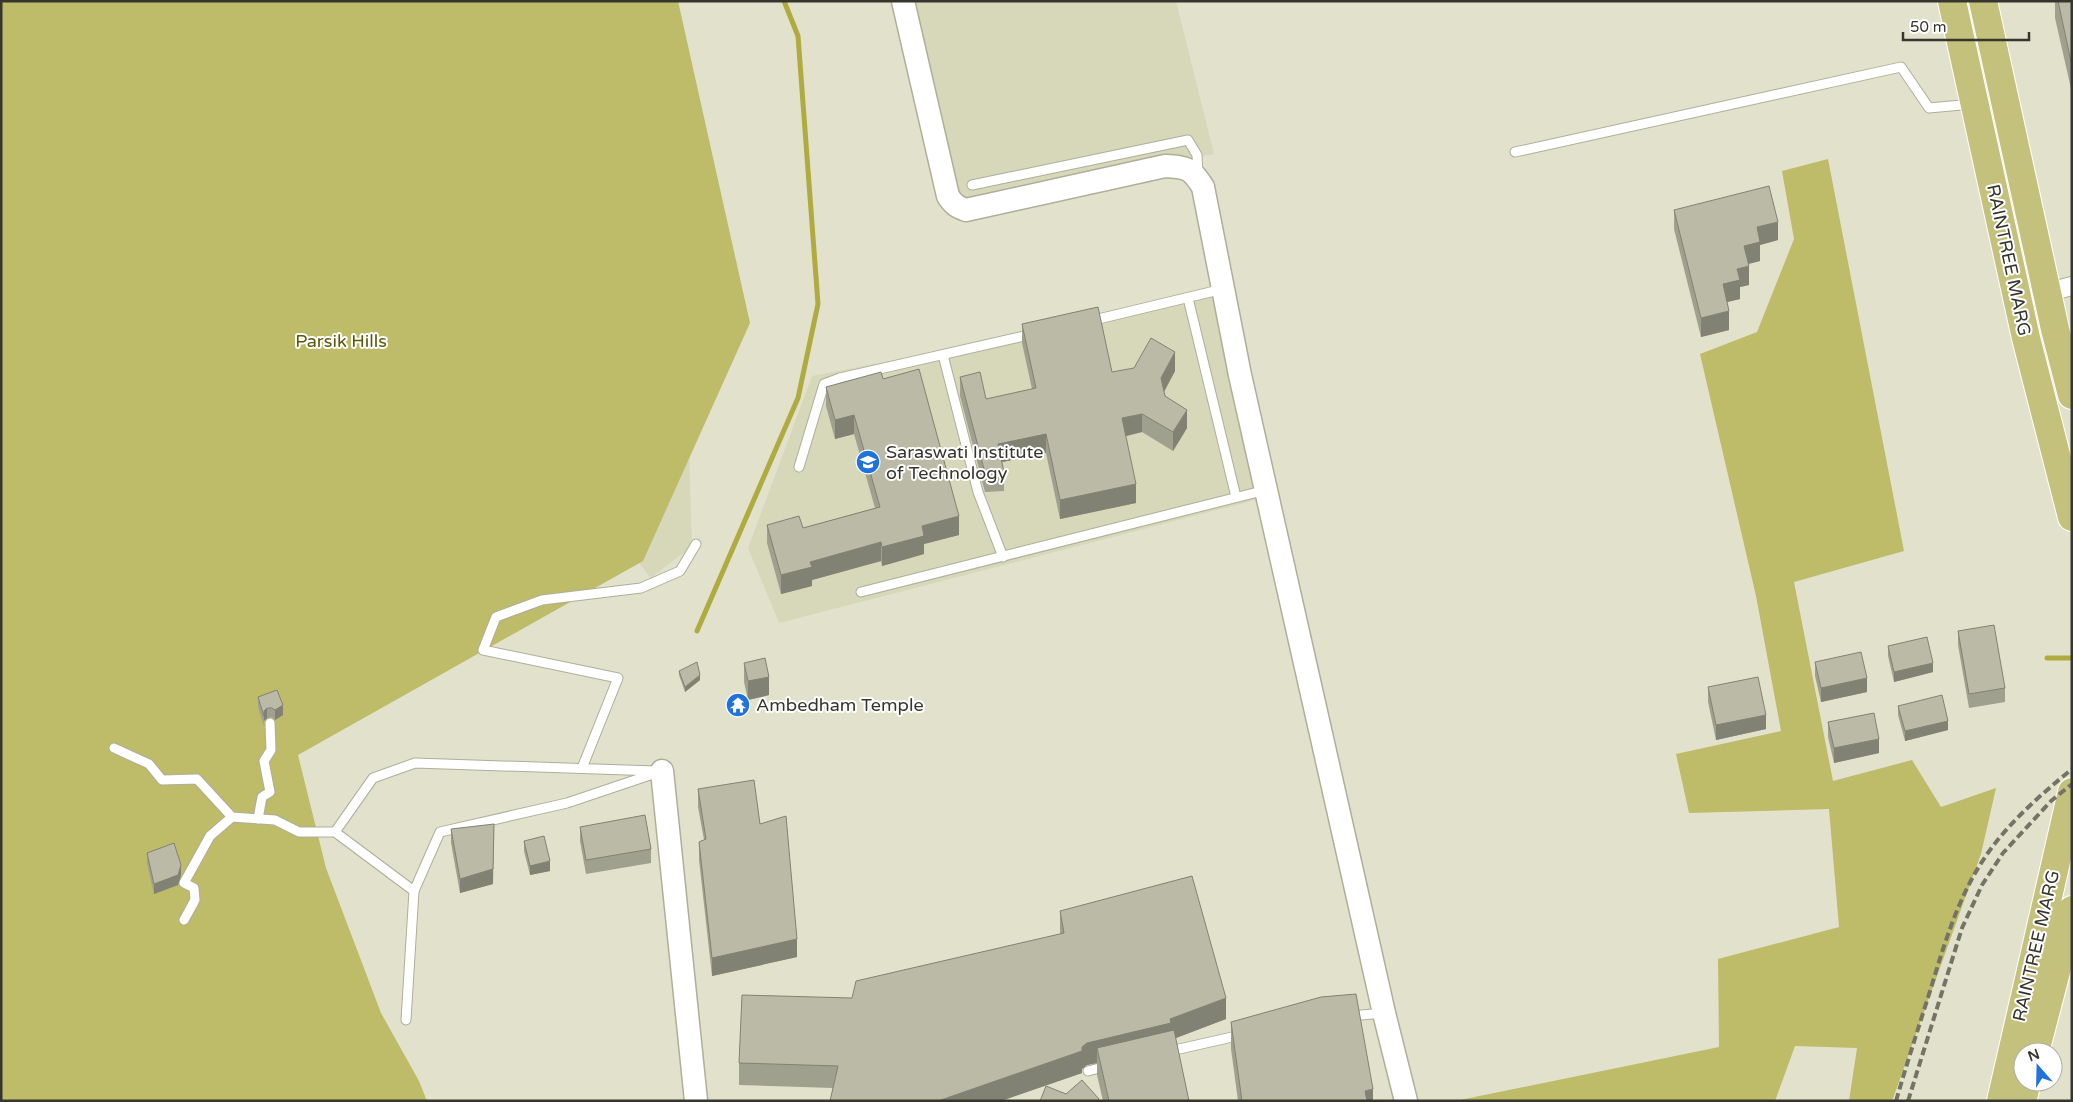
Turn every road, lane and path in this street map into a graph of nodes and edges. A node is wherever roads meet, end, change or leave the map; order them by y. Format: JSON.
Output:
{"nodes":[{"id":1,"x":903,"y":1,"type":"edge"},
{"id":2,"x":1952,"y":1,"type":"edge"},
{"id":3,"x":1983,"y":1,"type":"edge"},
{"id":4,"x":1974,"y":104,"type":"junction"},
{"id":5,"x":1515,"y":152,"type":"dead end"},
{"id":6,"x":1198,"y":179,"type":"junction"},
{"id":7,"x":972,"y":185,"type":"dead end"},
{"id":8,"x":1223,"y":289,"type":"junction"},
{"id":9,"x":2059,"y":289,"type":"edge"},
{"id":10,"x":1188,"y":298,"type":"junction"},
{"id":11,"x":2018,"y":300,"type":"junction"},
{"id":12,"x":1082,"y":323,"type":"edge"},
{"id":13,"x":1044,"y":332,"type":"edge"},
{"id":14,"x":943,"y":355,"type":"junction"},
{"id":15,"x":2072,"y":395,"type":"edge"},
{"id":16,"x":799,"y":467,"type":"dead end"},
{"id":17,"x":1266,"y":490,"type":"junction"},
{"id":18,"x":1236,"y":496,"type":"junction"},
{"id":19,"x":2072,"y":517,"type":"edge"},
{"id":20,"x":696,"y":544,"type":"dead end"},
{"id":21,"x":1004,"y":557,"type":"junction"},
{"id":22,"x":861,"y":592,"type":"dead end"},
{"id":23,"x":270,"y":723,"type":"dead end"},
{"id":24,"x":114,"y":748,"type":"dead end"},
{"id":25,"x":582,"y":768,"type":"junction"},
{"id":26,"x":662,"y":771,"type":"junction"},
{"id":27,"x":2072,"y":792,"type":"edge"},
{"id":28,"x":232,"y":817,"type":"junction"},
{"id":29,"x":258,"y":819,"type":"junction"},
{"id":30,"x":335,"y":832,"type":"junction"},
{"id":31,"x":414,"y":891,"type":"junction"},
{"id":32,"x":2071,"y":919,"type":"edge"},
{"id":33,"x":184,"y":920,"type":"dead end"},
{"id":34,"x":1384,"y":1013,"type":"junction"},
{"id":35,"x":1338,"y":1017,"type":"edge"},
{"id":36,"x":406,"y":1020,"type":"dead end"},
{"id":37,"x":1253,"y":1032,"type":"edge"},
{"id":38,"x":2038,"y":1042,"type":"edge"},
{"id":39,"x":1160,"y":1054,"type":"edge"},
{"id":40,"x":1114,"y":1065,"type":"edge"},
{"id":41,"x":1088,"y":1071,"type":"dead end"},
{"id":42,"x":696,"y":1101,"type":"edge"},
{"id":43,"x":1406,"y":1101,"type":"edge"},
{"id":44,"x":2001,"y":1101,"type":"edge"}],
"edges":[{"from":1,"to":6,"type":"street"},
{"from":2,"to":4,"type":"main road","name":"RAINTREE MARG"},
{"from":3,"to":9,"type":"main road","name":"RAINTREE MARG"},
{"from":4,"to":5,"type":"lane"},
{"from":4,"to":11,"type":"main road","name":"RAINTREE MARG"},
{"from":6,"to":7,"type":"lane"},
{"from":6,"to":8,"type":"street"},
{"from":8,"to":10,"type":"lane"},
{"from":8,"to":17,"type":"street"},
{"from":9,"to":11,"type":"street"},
{"from":9,"to":15,"type":"main road","name":"RAINTREE MARG"},
{"from":10,"to":12,"type":"lane"},
{"from":10,"to":18,"type":"lane"},
{"from":11,"to":19,"type":"main road","name":"RAINTREE MARG"},
{"from":13,"to":14,"type":"lane"},
{"from":14,"to":16,"type":"lane"},
{"from":14,"to":21,"type":"lane"},
{"from":17,"to":18,"type":"lane"},
{"from":17,"to":34,"type":"street"},
{"from":18,"to":21,"type":"lane"},
{"from":20,"to":25,"type":"lane"},
{"from":21,"to":22,"type":"lane"},
{"from":23,"to":29,"type":"lane"},
{"from":24,"to":28,"type":"lane"},
{"from":25,"to":26,"type":"lane"},
{"from":25,"to":30,"type":"lane"},
{"from":26,"to":31,"type":"lane"},
{"from":26,"to":42,"type":"street"},
{"from":27,"to":44,"type":"main road","name":"RAINTREE MARG"},
{"from":28,"to":29,"type":"lane"},
{"from":28,"to":33,"type":"lane"},
{"from":29,"to":30,"type":"lane"},
{"from":30,"to":31,"type":"lane"},
{"from":31,"to":36,"type":"lane"},
{"from":32,"to":38,"type":"main road","name":"RAINTREE MARG"},
{"from":34,"to":35,"type":"lane"},
{"from":34,"to":43,"type":"street"},
{"from":37,"to":39,"type":"lane"},
{"from":40,"to":41,"type":"lane"}]}
